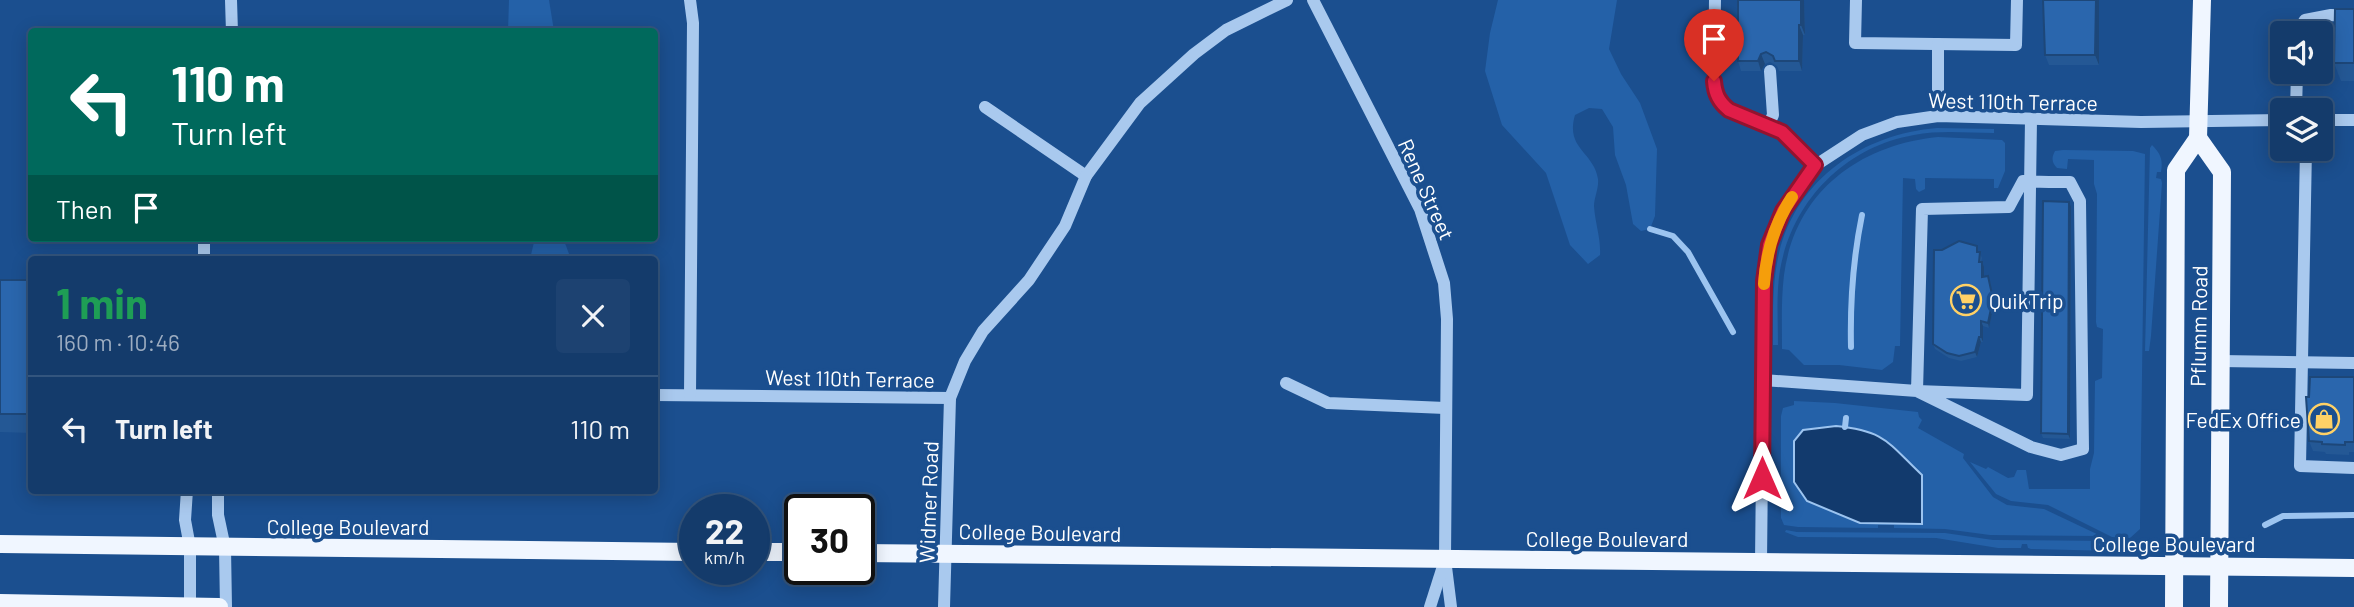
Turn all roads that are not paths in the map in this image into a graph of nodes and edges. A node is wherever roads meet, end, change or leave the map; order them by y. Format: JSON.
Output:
{"nodes":[{"id":1,"x":231,"y":0,"type":"edge"},
{"id":2,"x":690,"y":0,"type":"edge"},
{"id":3,"x":1287,"y":0,"type":"edge"},
{"id":4,"x":1313,"y":0,"type":"edge"},
{"id":5,"x":1715,"y":0,"type":"edge"},
{"id":6,"x":1856,"y":0,"type":"edge"},
{"id":7,"x":2017,"y":0,"type":"edge"},
{"id":8,"x":2202,"y":0,"type":"edge"},
{"id":9,"x":2354,"y":16,"type":"edge"},
{"id":10,"x":2304,"y":21,"type":"edge"},
{"id":11,"x":232,"y":28,"type":"edge"},
{"id":12,"x":1938,"y":44,"type":"junction"},
{"id":13,"x":1770,"y":71,"type":"dead end"},
{"id":14,"x":985,"y":107,"type":"dead end"},
{"id":15,"x":1938,"y":116,"type":"junction"},
{"id":16,"x":2031,"y":119,"type":"junction"},
{"id":17,"x":2333,"y":120,"type":"edge"},
{"id":18,"x":2354,"y":120,"type":"edge"},
{"id":19,"x":2270,"y":121,"type":"edge"},
{"id":20,"x":1768,"y":126,"type":"junction"},
{"id":21,"x":2199,"y":129,"type":"junction"},
{"id":22,"x":2306,"y":161,"type":"edge"},
{"id":23,"x":1815,"y":165,"type":"junction"},
{"id":24,"x":1086,"y":176,"type":"junction"},
{"id":25,"x":2030,"y":182,"type":"junction"},
{"id":26,"x":2220,"y":361,"type":"junction"},
{"id":27,"x":2302,"y":363,"type":"junction"},
{"id":28,"x":2354,"y":363,"type":"edge"},
{"id":29,"x":1763,"y":380,"type":"junction"},
{"id":30,"x":1286,"y":383,"type":"dead end"},
{"id":31,"x":1917,"y":391,"type":"junction"},
{"id":32,"x":658,"y":395,"type":"edge"},
{"id":33,"x":690,"y":395,"type":"junction"},
{"id":34,"x":950,"y":398,"type":"junction"},
{"id":35,"x":1445,"y":408,"type":"junction"},
{"id":36,"x":2354,"y":468,"type":"edge"},
{"id":37,"x":187,"y":494,"type":"edge"},
{"id":38,"x":218,"y":494,"type":"edge"},
{"id":39,"x":0,"y":544,"type":"edge"},
{"id":40,"x":190,"y":547,"type":"junction"},
{"id":41,"x":225,"y":548,"type":"junction"},
{"id":42,"x":679,"y":552,"type":"edge"},
{"id":43,"x":875,"y":553,"type":"edge"},
{"id":44,"x":945,"y":554,"type":"junction"},
{"id":45,"x":1445,"y":559,"type":"junction"},
{"id":46,"x":1761,"y":562,"type":"junction"},
{"id":47,"x":2175,"y":566,"type":"junction"},
{"id":48,"x":2219,"y":566,"type":"junction"},
{"id":49,"x":2354,"y":568,"type":"edge"},
{"id":50,"x":0,"y":603,"type":"edge"},
{"id":51,"x":190,"y":607,"type":"edge"},
{"id":52,"x":219,"y":607,"type":"edge"},
{"id":53,"x":226,"y":607,"type":"edge"},
{"id":54,"x":944,"y":607,"type":"edge"},
{"id":55,"x":1430,"y":607,"type":"edge"},
{"id":56,"x":1451,"y":607,"type":"edge"},
{"id":57,"x":2174,"y":607,"type":"edge"},
{"id":58,"x":2219,"y":607,"type":"edge"}],
"edges":[{"from":1,"to":11,"type":"street"},
{"from":2,"to":33,"type":"street"},
{"from":3,"to":24,"type":"street","name":"West 110th Terrace"},
{"from":4,"to":35,"type":"street","name":"Rene Street"},
{"from":5,"to":20,"type":"street"},
{"from":6,"to":12,"type":"street"},
{"from":7,"to":12,"type":"street"},
{"from":8,"to":21,"type":"main road"},
{"from":9,"to":10,"type":"street"},
{"from":12,"to":15,"type":"street"},
{"from":13,"to":20,"type":"street"},
{"from":14,"to":24,"type":"street"},
{"from":15,"to":16,"type":"street","name":"West 110th Terrace"},
{"from":15,"to":23,"type":"street","name":"West 110th Terrace"},
{"from":16,"to":21,"type":"street","name":"West 110th Terrace"},
{"from":16,"to":25,"type":"street"},
{"from":17,"to":18,"type":"street"},
{"from":19,"to":21,"type":"street","name":"West 110th Terrace"},
{"from":20,"to":23,"type":"street"},
{"from":21,"to":26,"type":"main road","name":"Pflumm Road"},
{"from":21,"to":47,"type":"main road","name":"Pflumm Road"},
{"from":22,"to":27,"type":"street"},
{"from":23,"to":29,"type":"street","name":"West 110th Terrace"},
{"from":24,"to":34,"type":"street","name":"West 110th Terrace"},
{"from":25,"to":31,"type":"street"},
{"from":25,"to":31,"type":"street"},
{"from":25,"to":31,"type":"street"},
{"from":26,"to":27,"type":"street"},
{"from":26,"to":48,"type":"main road","name":"Pflumm Road"},
{"from":27,"to":28,"type":"street"},
{"from":27,"to":36,"type":"street"},
{"from":29,"to":31,"type":"street"},
{"from":29,"to":46,"type":"street","name":"West 110th Terrace"},
{"from":30,"to":35,"type":"street"},
{"from":32,"to":33,"type":"street","name":"West 110th Terrace"},
{"from":33,"to":34,"type":"street","name":"West 110th Terrace"},
{"from":34,"to":44,"type":"street","name":"Widmer Road"},
{"from":35,"to":45,"type":"street","name":"Rene Street"},
{"from":37,"to":40,"type":"street"},
{"from":38,"to":41,"type":"street"},
{"from":39,"to":40,"type":"main road","name":"College Boulevard"},
{"from":40,"to":41,"type":"main road","name":"College Boulevard"},
{"from":40,"to":51,"type":"street"},
{"from":41,"to":42,"type":"main road","name":"College Boulevard"},
{"from":41,"to":53,"type":"street"},
{"from":43,"to":44,"type":"main road","name":"College Boulevard"},
{"from":44,"to":45,"type":"main road","name":"College Boulevard"},
{"from":44,"to":54,"type":"street","name":"Widmer Road"},
{"from":45,"to":46,"type":"main road","name":"College Boulevard"},
{"from":45,"to":55,"type":"street","name":"Rene Street"},
{"from":45,"to":56,"type":"street","name":"Rene Street"},
{"from":46,"to":47,"type":"main road","name":"College Boulevard"},
{"from":47,"to":48,"type":"main road","name":"College Boulevard"},
{"from":47,"to":57,"type":"main road","name":"Pflumm Road"},
{"from":48,"to":49,"type":"main road","name":"College Boulevard"},
{"from":48,"to":58,"type":"main road","name":"Pflumm Road"},
{"from":50,"to":51,"type":"main road"},
{"from":51,"to":52,"type":"main road"}]}
